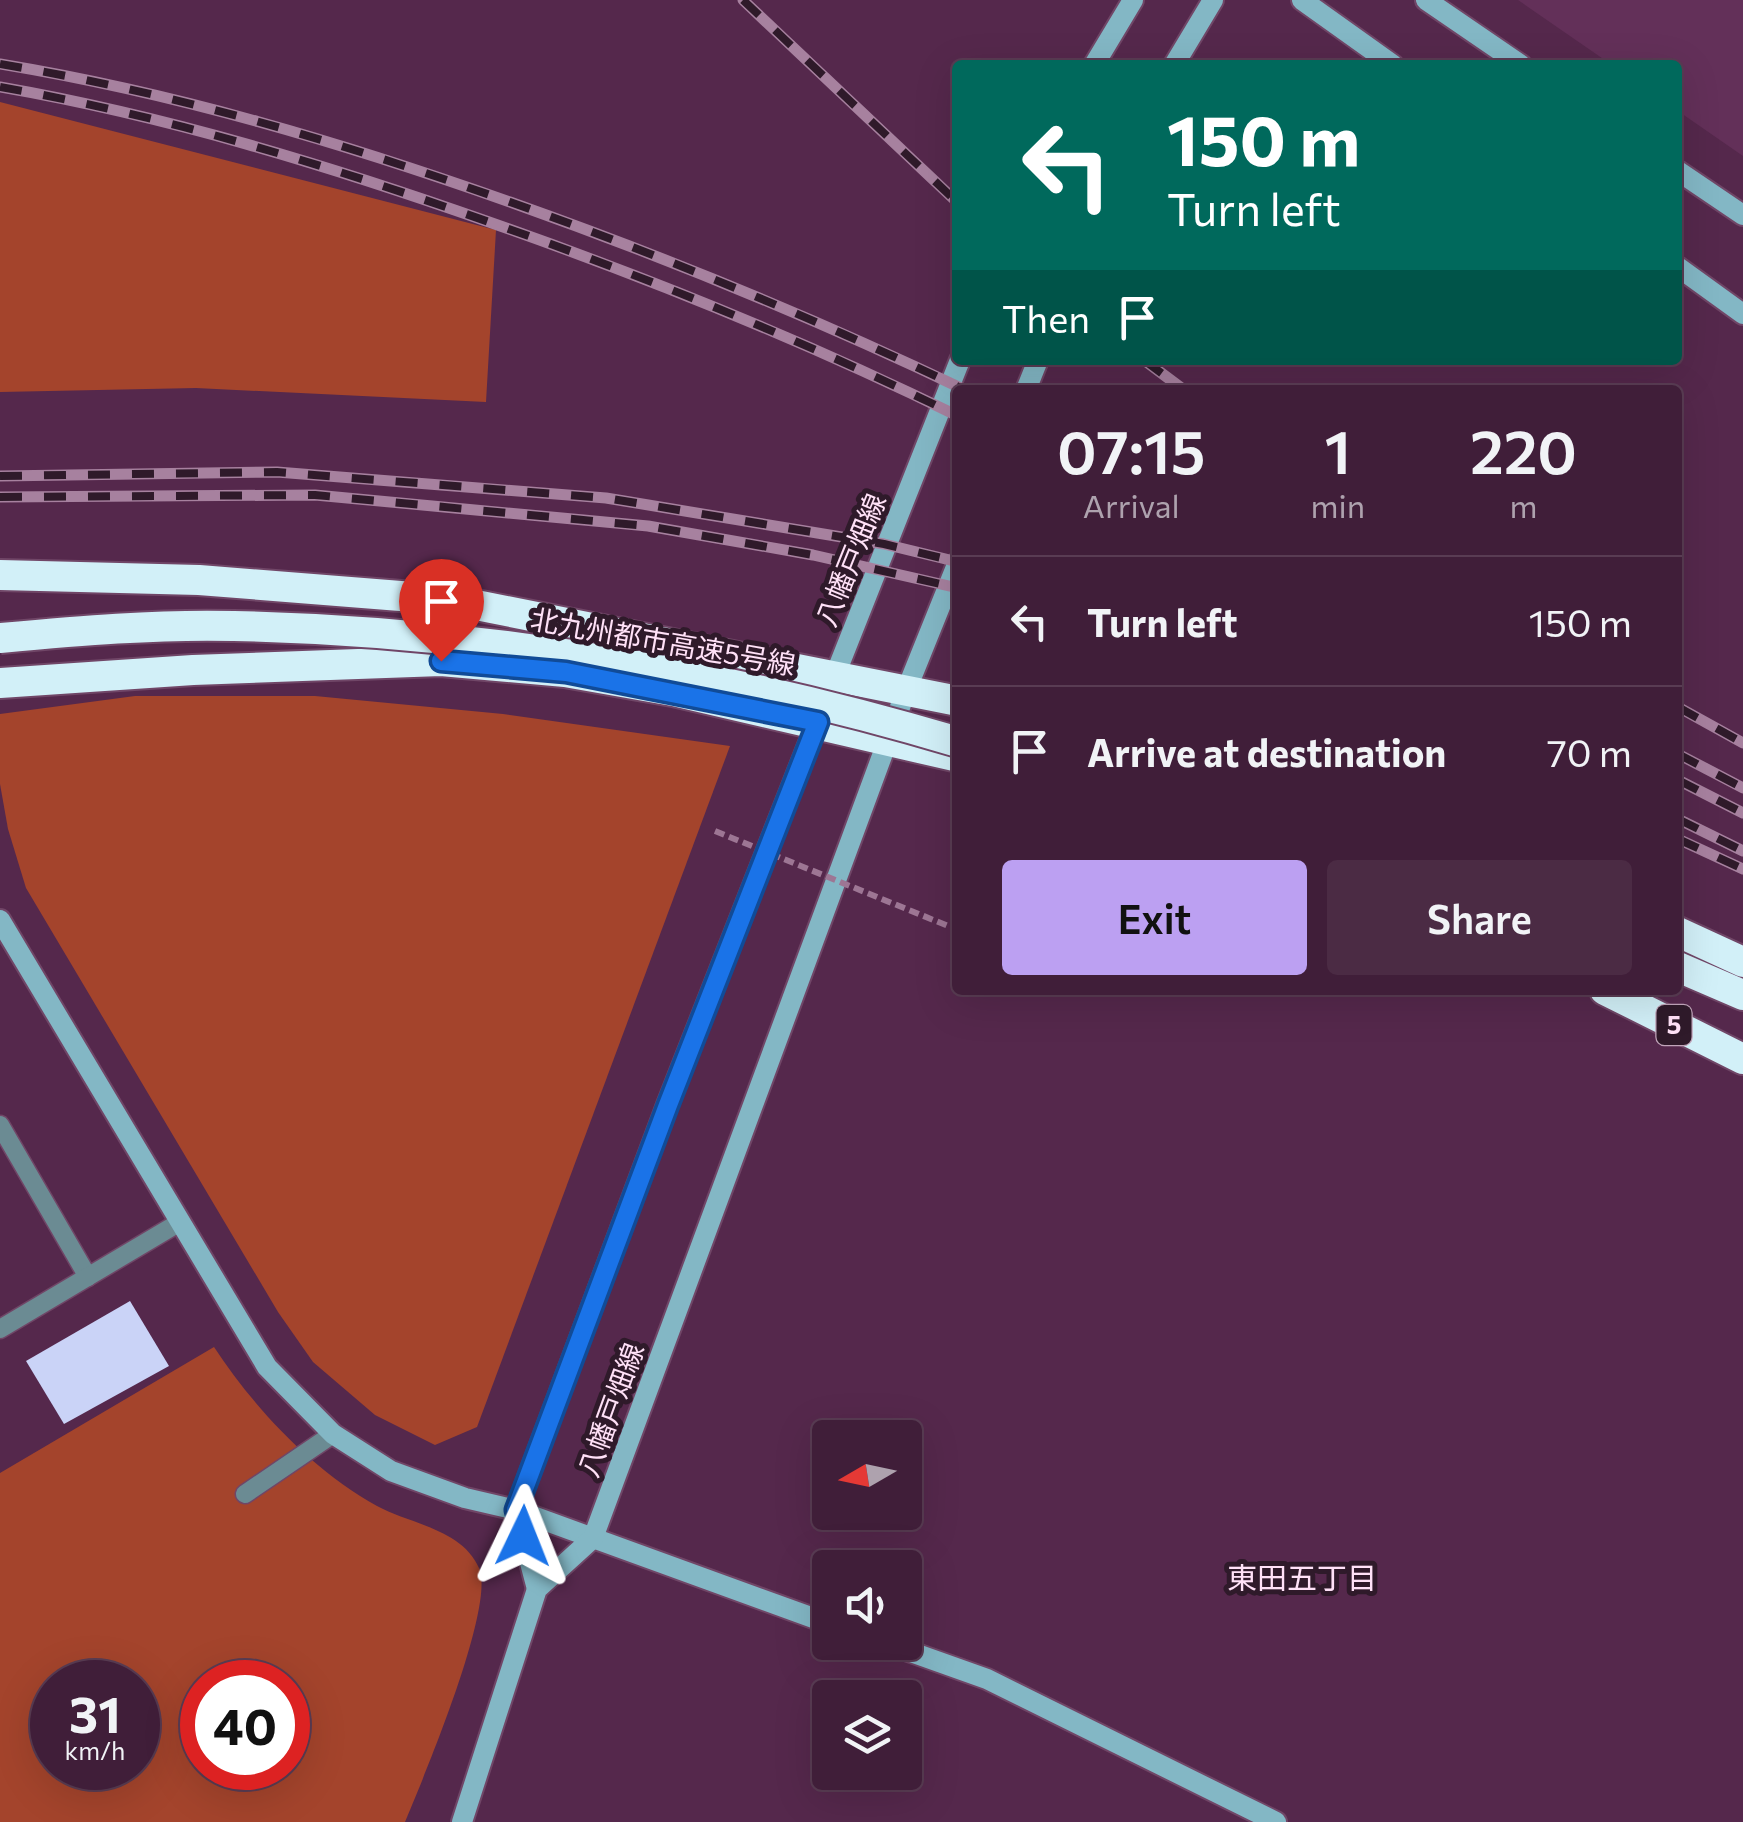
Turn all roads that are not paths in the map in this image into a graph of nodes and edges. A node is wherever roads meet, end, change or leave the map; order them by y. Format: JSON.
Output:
{"nodes":[{"id":1,"x":1133,"y":0,"type":"edge"},
{"id":2,"x":1212,"y":0,"type":"edge"},
{"id":3,"x":1302,"y":0,"type":"edge"},
{"id":4,"x":1426,"y":0,"type":"edge"},
{"id":5,"x":1097,"y":60,"type":"edge"},
{"id":6,"x":1177,"y":60,"type":"edge"},
{"id":7,"x":1386,"y":60,"type":"edge"},
{"id":8,"x":1514,"y":60,"type":"edge"},
{"id":9,"x":1682,"y":174,"type":"edge"},
{"id":10,"x":1743,"y":216,"type":"edge"},
{"id":11,"x":1682,"y":270,"type":"edge"},
{"id":12,"x":1743,"y":314,"type":"edge"},
{"id":13,"x":958,"y":365,"type":"edge"},
{"id":14,"x":0,"y":575,"type":"edge"},
{"id":15,"x":952,"y":577,"type":"edge"},
{"id":16,"x":0,"y":626,"type":"edge"},
{"id":17,"x":232,"y":626,"type":"junction"},
{"id":18,"x":0,"y":638,"type":"edge"},
{"id":19,"x":834,"y":679,"type":"junction"},
{"id":20,"x":0,"y":683,"type":"edge"},
{"id":21,"x":906,"y":691,"type":"junction"},
{"id":22,"x":952,"y":700,"type":"edge"},
{"id":23,"x":818,"y":722,"type":"junction"},
{"id":24,"x":952,"y":740,"type":"edge"},
{"id":25,"x":889,"y":742,"type":"junction"},
{"id":26,"x":952,"y":756,"type":"edge"},
{"id":27,"x":0,"y":920,"type":"edge"},
{"id":28,"x":1682,"y":934,"type":"edge"},
{"id":29,"x":1743,"y":962,"type":"edge"},
{"id":30,"x":1682,"y":969,"type":"edge"},
{"id":31,"x":1615,"y":995,"type":"edge"},
{"id":32,"x":1743,"y":995,"type":"edge"},
{"id":33,"x":1743,"y":1059,"type":"edge"},
{"id":34,"x":0,"y":1125,"type":"edge"},
{"id":35,"x":180,"y":1222,"type":"junction"},
{"id":36,"x":88,"y":1277,"type":"junction"},
{"id":37,"x":0,"y":1330,"type":"edge"},
{"id":38,"x":333,"y":1434,"type":"junction"},
{"id":39,"x":245,"y":1494,"type":"dead end"},
{"id":40,"x":516,"y":1510,"type":"junction"},
{"id":41,"x":592,"y":1538,"type":"junction"},
{"id":42,"x":536,"y":1589,"type":"junction"},
{"id":43,"x":812,"y":1617,"type":"edge"},
{"id":44,"x":922,"y":1656,"type":"edge"},
{"id":45,"x":462,"y":1822,"type":"edge"},
{"id":46,"x":1276,"y":1822,"type":"edge"}],
"edges":[{"from":1,"to":5,"type":"street"},
{"from":2,"to":6,"type":"street"},
{"from":3,"to":7,"type":"street"},
{"from":4,"to":8,"type":"street"},
{"from":9,"to":10,"type":"street"},
{"from":11,"to":12,"type":"street"},
{"from":13,"to":19,"type":"street","name":"八幡戸畑線"},
{"from":14,"to":19,"type":"highway"},
{"from":15,"to":21,"type":"street","name":"八幡戸畑線"},
{"from":16,"to":17,"type":"highway","name":"北九州都市高速5号線","bridge":true},
{"from":17,"to":18,"type":"highway","name":"北九州都市高速5号線","bridge":true},
{"from":17,"to":24,"type":"highway","name":"北九州都市高速5号線","bridge":true},
{"from":19,"to":21,"type":"highway"},
{"from":19,"to":23,"type":"street","name":"八幡戸畑線"},
{"from":20,"to":23,"type":"highway"},
{"from":21,"to":22,"type":"highway"},
{"from":21,"to":25,"type":"street","name":"八幡戸畑線"},
{"from":23,"to":25,"type":"highway"},
{"from":23,"to":40,"type":"street","name":"八幡戸畑線"},
{"from":25,"to":26,"type":"highway"},
{"from":25,"to":41,"type":"street","name":"八幡戸畑線"},
{"from":27,"to":35,"type":"street"},
{"from":28,"to":29,"type":"highway"},
{"from":30,"to":32,"type":"highway"},
{"from":31,"to":33,"type":"highway","number":"5"},
{"from":34,"to":36,"type":"lane"},
{"from":35,"to":36,"type":"lane"},
{"from":35,"to":38,"type":"street"},
{"from":36,"to":37,"type":"lane"},
{"from":38,"to":39,"type":"lane"},
{"from":38,"to":40,"type":"street"},
{"from":40,"to":41,"type":"street"},
{"from":40,"to":42,"type":"street"},
{"from":41,"to":42,"type":"street","name":"八幡戸畑線"},
{"from":41,"to":43,"type":"street"},
{"from":42,"to":45,"type":"street"},
{"from":44,"to":46,"type":"street"}]}
